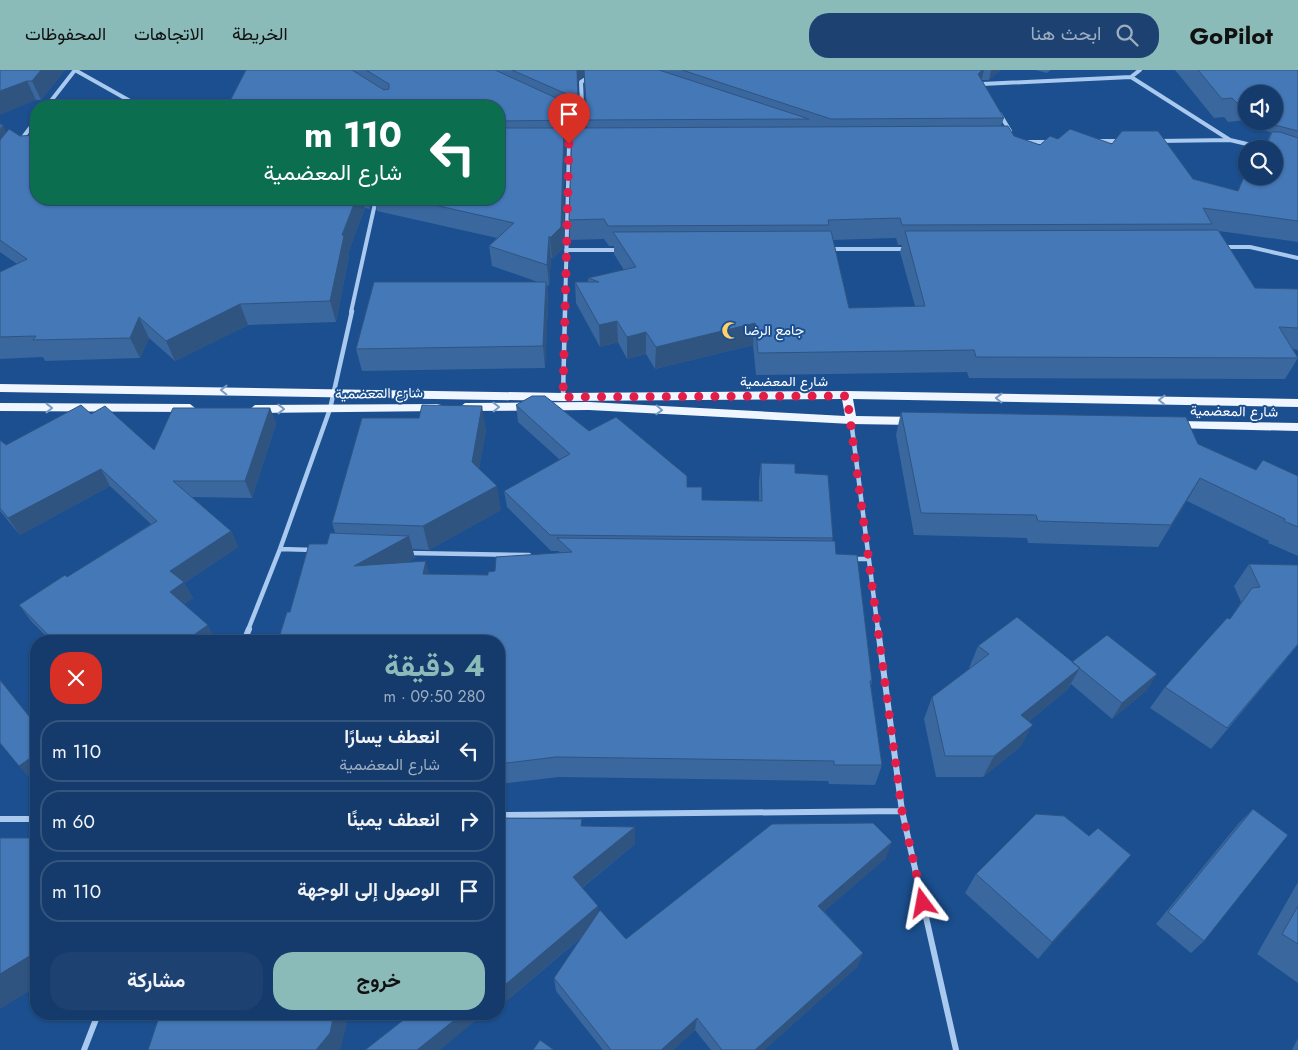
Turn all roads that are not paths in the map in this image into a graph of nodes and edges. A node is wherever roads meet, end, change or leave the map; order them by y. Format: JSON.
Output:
{"nodes":[{"id":1,"x":75,"y":70,"type":"edge"},
{"id":2,"x":600,"y":70,"type":"edge"},
{"id":3,"x":1140,"y":70,"type":"edge"},
{"id":4,"x":1131,"y":77,"type":"junction"},
{"id":5,"x":974,"y":82,"type":"edge"},
{"id":6,"x":982,"y":84,"type":"junction"},
{"id":7,"x":987,"y":93,"type":"edge"},
{"id":8,"x":52,"y":100,"type":"edge"},
{"id":9,"x":129,"y":100,"type":"edge"},
{"id":10,"x":997,"y":109,"type":"edge"},
{"id":11,"x":566,"y":118,"type":"edge"},
{"id":12,"x":583,"y":126,"type":"junction"},
{"id":13,"x":30,"y":128,"type":"edge"},
{"id":14,"x":1012,"y":134,"type":"edge"},
{"id":15,"x":584,"y":135,"type":"edge"},
{"id":16,"x":1230,"y":140,"type":"junction"},
{"id":17,"x":1094,"y":141,"type":"edge"},
{"id":18,"x":1124,"y":141,"type":"edge"},
{"id":19,"x":1153,"y":141,"type":"edge"},
{"id":20,"x":1017,"y":142,"type":"edge"},
{"id":21,"x":1056,"y":142,"type":"edge"},
{"id":22,"x":1238,"y":142,"type":"edge"},
{"id":23,"x":18,"y":144,"type":"edge"},
{"id":24,"x":560,"y":144,"type":"edge"},
{"id":25,"x":569,"y":144,"type":"junction"},
{"id":26,"x":576,"y":144,"type":"edge"},
{"id":27,"x":375,"y":205,"type":"edge"},
{"id":28,"x":1220,"y":247,"type":"edge"},
{"id":29,"x":824,"y":249,"type":"edge"},
{"id":30,"x":913,"y":249,"type":"edge"},
{"id":31,"x":566,"y":250,"type":"junction"},
{"id":32,"x":626,"y":250,"type":"edge"},
{"id":33,"x":1298,"y":258,"type":"edge"},
{"id":34,"x":0,"y":388,"type":"edge"},
{"id":35,"x":335,"y":392,"type":"junction"},
{"id":36,"x":847,"y":396,"type":"junction"},
{"id":37,"x":563,"y":397,"type":"junction"},
{"id":38,"x":1298,"y":403,"type":"edge"},
{"id":39,"x":0,"y":407,"type":"edge"},
{"id":40,"x":204,"y":408,"type":"edge"},
{"id":41,"x":243,"y":409,"type":"edge"},
{"id":42,"x":330,"y":409,"type":"junction"},
{"id":43,"x":851,"y":420,"type":"junction"},
{"id":44,"x":930,"y":421,"type":"edge"},
{"id":45,"x":1159,"y":425,"type":"edge"},
{"id":46,"x":1298,"y":427,"type":"edge"},
{"id":47,"x":280,"y":549,"type":"junction"},
{"id":48,"x":318,"y":550,"type":"edge"},
{"id":49,"x":406,"y":553,"type":"dead end"},
{"id":50,"x":534,"y":555,"type":"edge"},
{"id":51,"x":849,"y":559,"type":"edge"},
{"id":52,"x":869,"y":559,"type":"junction"},
{"id":53,"x":246,"y":635,"type":"edge"},
{"id":54,"x":902,"y":811,"type":"junction"},
{"id":55,"x":505,"y":815,"type":"edge"},
{"id":56,"x":0,"y":819,"type":"edge"},
{"id":57,"x":30,"y":819,"type":"edge"},
{"id":58,"x":96,"y":1020,"type":"edge"},
{"id":59,"x":84,"y":1050,"type":"edge"},
{"id":60,"x":956,"y":1050,"type":"edge"}],
"edges":[{"from":1,"to":8,"type":"street"},
{"from":1,"to":9,"type":"street"},
{"from":2,"to":12,"type":"street"},
{"from":3,"to":4,"type":"street"},
{"from":4,"to":6,"type":"street"},
{"from":4,"to":16,"type":"street"},
{"from":5,"to":6,"type":"street"},
{"from":6,"to":7,"type":"street"},
{"from":10,"to":14,"type":"street"},
{"from":11,"to":12,"type":"street"},
{"from":12,"to":15,"type":"street"},
{"from":13,"to":23,"type":"street"},
{"from":16,"to":19,"type":"street"},
{"from":16,"to":22,"type":"street"},
{"from":17,"to":18,"type":"street"},
{"from":20,"to":21,"type":"street"},
{"from":24,"to":25,"type":"street"},
{"from":25,"to":26,"type":"street"},
{"from":25,"to":31,"type":"street"},
{"from":27,"to":35,"type":"street"},
{"from":28,"to":33,"type":"street"},
{"from":29,"to":30,"type":"street"},
{"from":31,"to":32,"type":"street"},
{"from":31,"to":37,"type":"street"},
{"from":35,"to":34,"type":"main road","name":"شارع المعضمية","one_way":true},
{"from":35,"to":37,"type":"main road","name":"شارع المعضمية"},
{"from":35,"to":42,"type":"street"},
{"from":36,"to":37,"type":"main road","name":"شارع المعضمية"},
{"from":38,"to":36,"type":"main road","name":"شارع المعضمية","one_way":true},
{"from":36,"to":43,"type":"main road"},
{"from":39,"to":40,"type":"main road","one_way":true},
{"from":41,"to":42,"type":"main road","name":"شارع المعضمية","one_way":true},
{"from":42,"to":43,"type":"main road","name":"شارع المعضمية","one_way":true},
{"from":42,"to":47,"type":"street"},
{"from":43,"to":44,"type":"main road","name":"شارع المعضمية"},
{"from":43,"to":52,"type":"street"},
{"from":45,"to":46,"type":"main road","name":"شارع المعضمية"},
{"from":47,"to":48,"type":"street"},
{"from":47,"to":53,"type":"street"},
{"from":49,"to":50,"type":"street"},
{"from":51,"to":52,"type":"street"},
{"from":52,"to":54,"type":"street"},
{"from":54,"to":55,"type":"street"},
{"from":54,"to":60,"type":"street"},
{"from":56,"to":57,"type":"street"},
{"from":58,"to":59,"type":"street"}]}
